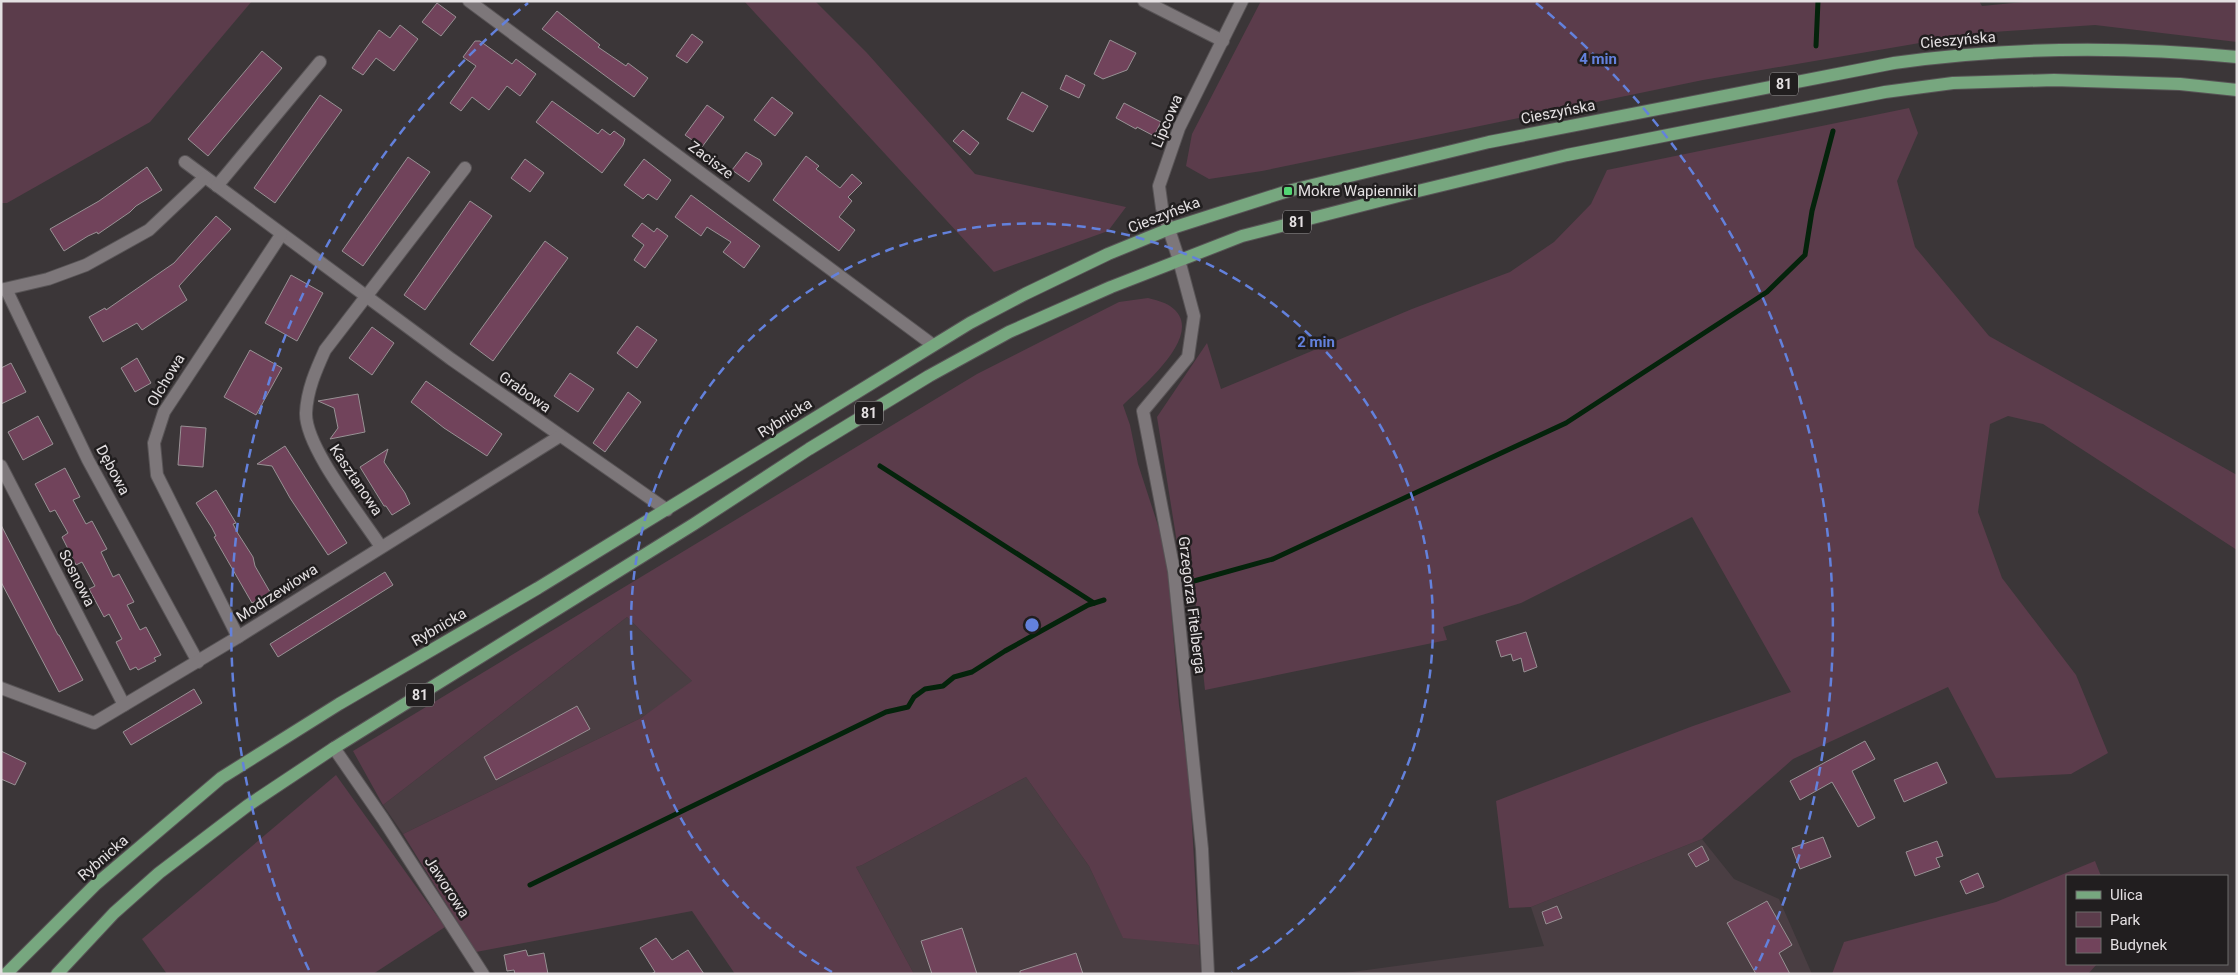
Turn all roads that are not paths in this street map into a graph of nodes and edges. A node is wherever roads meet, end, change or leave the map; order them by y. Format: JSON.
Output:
{"nodes":[{"id":1,"x":469,"y":1,"type":"edge"},
{"id":2,"x":1144,"y":1,"type":"edge"},
{"id":3,"x":1242,"y":1,"type":"edge"},
{"id":4,"x":1223,"y":41,"type":"junction"},
{"id":5,"x":2237,"y":57,"type":"edge"},
{"id":6,"x":320,"y":62,"type":"dead end"},
{"id":7,"x":2237,"y":90,"type":"edge"},
{"id":8,"x":185,"y":162,"type":"dead end"},
{"id":9,"x":465,"y":168,"type":"dead end"},
{"id":10,"x":205,"y":177,"type":"junction"},
{"id":11,"x":217,"y":186,"type":"junction"},
{"id":12,"x":1169,"y":229,"type":"junction"},
{"id":13,"x":281,"y":235,"type":"junction"},
{"id":14,"x":1179,"y":260,"type":"junction"},
{"id":15,"x":4,"y":289,"type":"edge"},
{"id":16,"x":367,"y":297,"type":"junction"},
{"id":17,"x":933,"y":345,"type":"junction"},
{"id":18,"x":921,"y":353,"type":"joint"},
{"id":19,"x":560,"y":436,"type":"junction"},
{"id":20,"x":1,"y":466,"type":"edge"},
{"id":21,"x":667,"y":510,"type":"junction"},
{"id":22,"x":381,"y":547,"type":"junction"},
{"id":23,"x":238,"y":637,"type":"junction"},
{"id":24,"x":198,"y":662,"type":"junction"},
{"id":25,"x":1,"y":688,"type":"edge"},
{"id":26,"x":124,"y":705,"type":"junction"},
{"id":27,"x":334,"y":748,"type":"junction"},
{"id":28,"x":6,"y":974,"type":"edge"},
{"id":29,"x":57,"y":974,"type":"edge"},
{"id":30,"x":483,"y":974,"type":"edge"},
{"id":31,"x":1208,"y":974,"type":"edge"}],
"edges":[{"from":1,"to":17,"type":"street","name":"Zacisze"},
{"from":2,"to":4,"type":"street"},
{"from":3,"to":4,"type":"street","name":"Lipcowa"},
{"from":4,"to":12,"type":"street","name":"Lipcowa"},
{"from":5,"to":12,"type":"main road","name":"Cieszyńska","number":"81"},
{"from":6,"to":11,"type":"street"},
{"from":7,"to":14,"type":"main road","number":"81"},
{"from":8,"to":10,"type":"street","name":"Grabowa"},
{"from":9,"to":16,"type":"street"},
{"from":10,"to":11,"type":"street","name":"Grabowa"},
{"from":10,"to":15,"type":"street"},
{"from":11,"to":13,"type":"street","name":"Grabowa"},
{"from":12,"to":14,"type":"street","name":"Lipcowa"},
{"from":12,"to":17,"type":"main road","name":"Cieszyńska","number":"81"},
{"from":13,"to":16,"type":"street","name":"Grabowa"},
{"from":13,"to":23,"type":"street","name":"Olchowa"},
{"from":14,"to":27,"type":"main road","number":"81"},
{"from":14,"to":31,"type":"street","name":"Grzegorza Fitelberga"},
{"from":15,"to":24,"type":"street","name":"Dębowa"},
{"from":16,"to":19,"type":"street","name":"Grabowa"},
{"from":16,"to":22,"type":"street","name":"Kasztanowa"},
{"from":17,"to":18,"type":"main road","name":"Cieszyńska","number":"81"},
{"from":18,"to":21,"type":"main road","name":"Rybnicka","number":"81"},
{"from":19,"to":21,"type":"street","name":"Grabowa"},
{"from":19,"to":22,"type":"street","name":"Modrzewiowa"},
{"from":20,"to":26,"type":"street","name":"Sosnowa"},
{"from":21,"to":28,"type":"main road","name":"Rybnicka","number":"81"},
{"from":22,"to":23,"type":"street","name":"Modrzewiowa"},
{"from":23,"to":24,"type":"street","name":"Modrzewiowa"},
{"from":24,"to":26,"type":"street","name":"Modrzewiowa"},
{"from":25,"to":26,"type":"street","name":"Modrzewiowa"},
{"from":27,"to":29,"type":"main road","number":"81"},
{"from":27,"to":30,"type":"street","name":"Jaworowa"}]}
